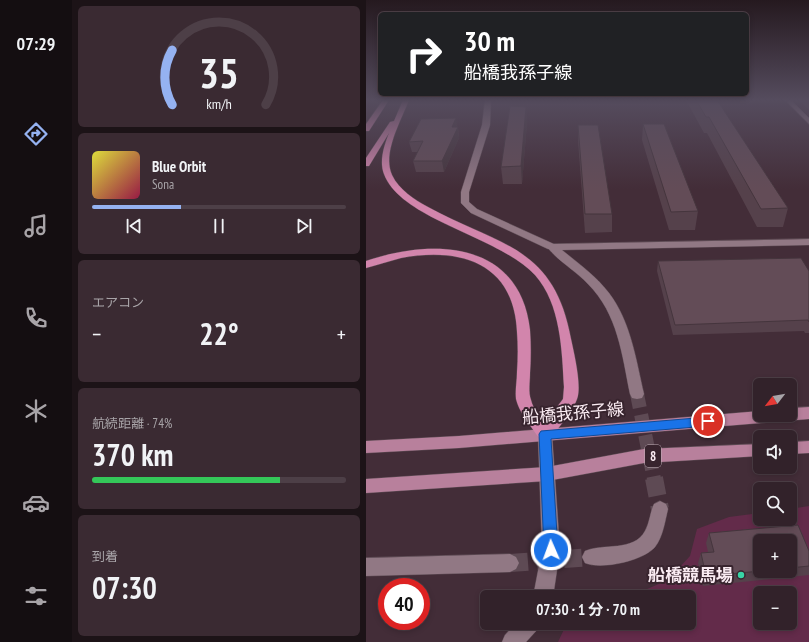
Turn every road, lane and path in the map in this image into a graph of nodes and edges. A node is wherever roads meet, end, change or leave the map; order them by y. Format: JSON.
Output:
{"nodes":[{"id":1,"x":387,"y":130,"type":"edge"},
{"id":2,"x":395,"y":130,"type":"edge"},
{"id":3,"x":484,"y":130,"type":"edge"},
{"id":4,"x":366,"y":164,"type":"edge"},
{"id":5,"x":809,"y":242,"type":"edge"},
{"id":6,"x":552,"y":247,"type":"junction"},
{"id":7,"x":366,"y":266,"type":"edge"},
{"id":8,"x":637,"y":394,"type":"tunnel mouth"},
{"id":9,"x":809,"y":413,"type":"edge"},
{"id":10,"x":797,"y":414,"type":"edge"},
{"id":11,"x":753,"y":417,"type":"edge"},
{"id":12,"x":545,"y":434,"type":"junction"},
{"id":13,"x":366,"y":447,"type":"edge"},
{"id":14,"x":809,"y":447,"type":"edge"},
{"id":15,"x":797,"y":448,"type":"edge"},
{"id":16,"x":753,"y":450,"type":"edge"},
{"id":17,"x":547,"y":474,"type":"junction"},
{"id":18,"x":366,"y":486,"type":"edge"},
{"id":19,"x":660,"y":509,"type":"tunnel mouth"},
{"id":20,"x":591,"y":558,"type":"tunnel mouth"},
{"id":21,"x":510,"y":563,"type":"tunnel mouth"},
{"id":22,"x":366,"y":567,"type":"edge"},
{"id":23,"x":544,"y":590,"type":"edge"},
{"id":24,"x":523,"y":630,"type":"edge"},
{"id":25,"x":512,"y":642,"type":"edge"}],
"edges":[{"from":1,"to":4,"type":"highway"},
{"from":2,"to":12,"type":"highway"},
{"from":3,"to":6,"type":"street"},
{"from":5,"to":6,"type":"street"},
{"from":6,"to":8,"type":"street"},
{"from":7,"to":12,"type":"highway"},
{"from":9,"to":10,"type":"main road"},
{"from":11,"to":12,"type":"main road","name":"船橋我孫子線","number":"8"},
{"from":12,"to":13,"type":"main road","name":"船橋我孫子線","number":"8"},
{"from":12,"to":17,"type":"street"},
{"from":14,"to":15,"type":"main road"},
{"from":16,"to":17,"type":"main road","number":"8"},
{"from":17,"to":18,"type":"main road","number":"8"},
{"from":17,"to":23,"type":"street"},
{"from":19,"to":20,"type":"street"},
{"from":21,"to":22,"type":"street"},
{"from":24,"to":25,"type":"street"}]}
